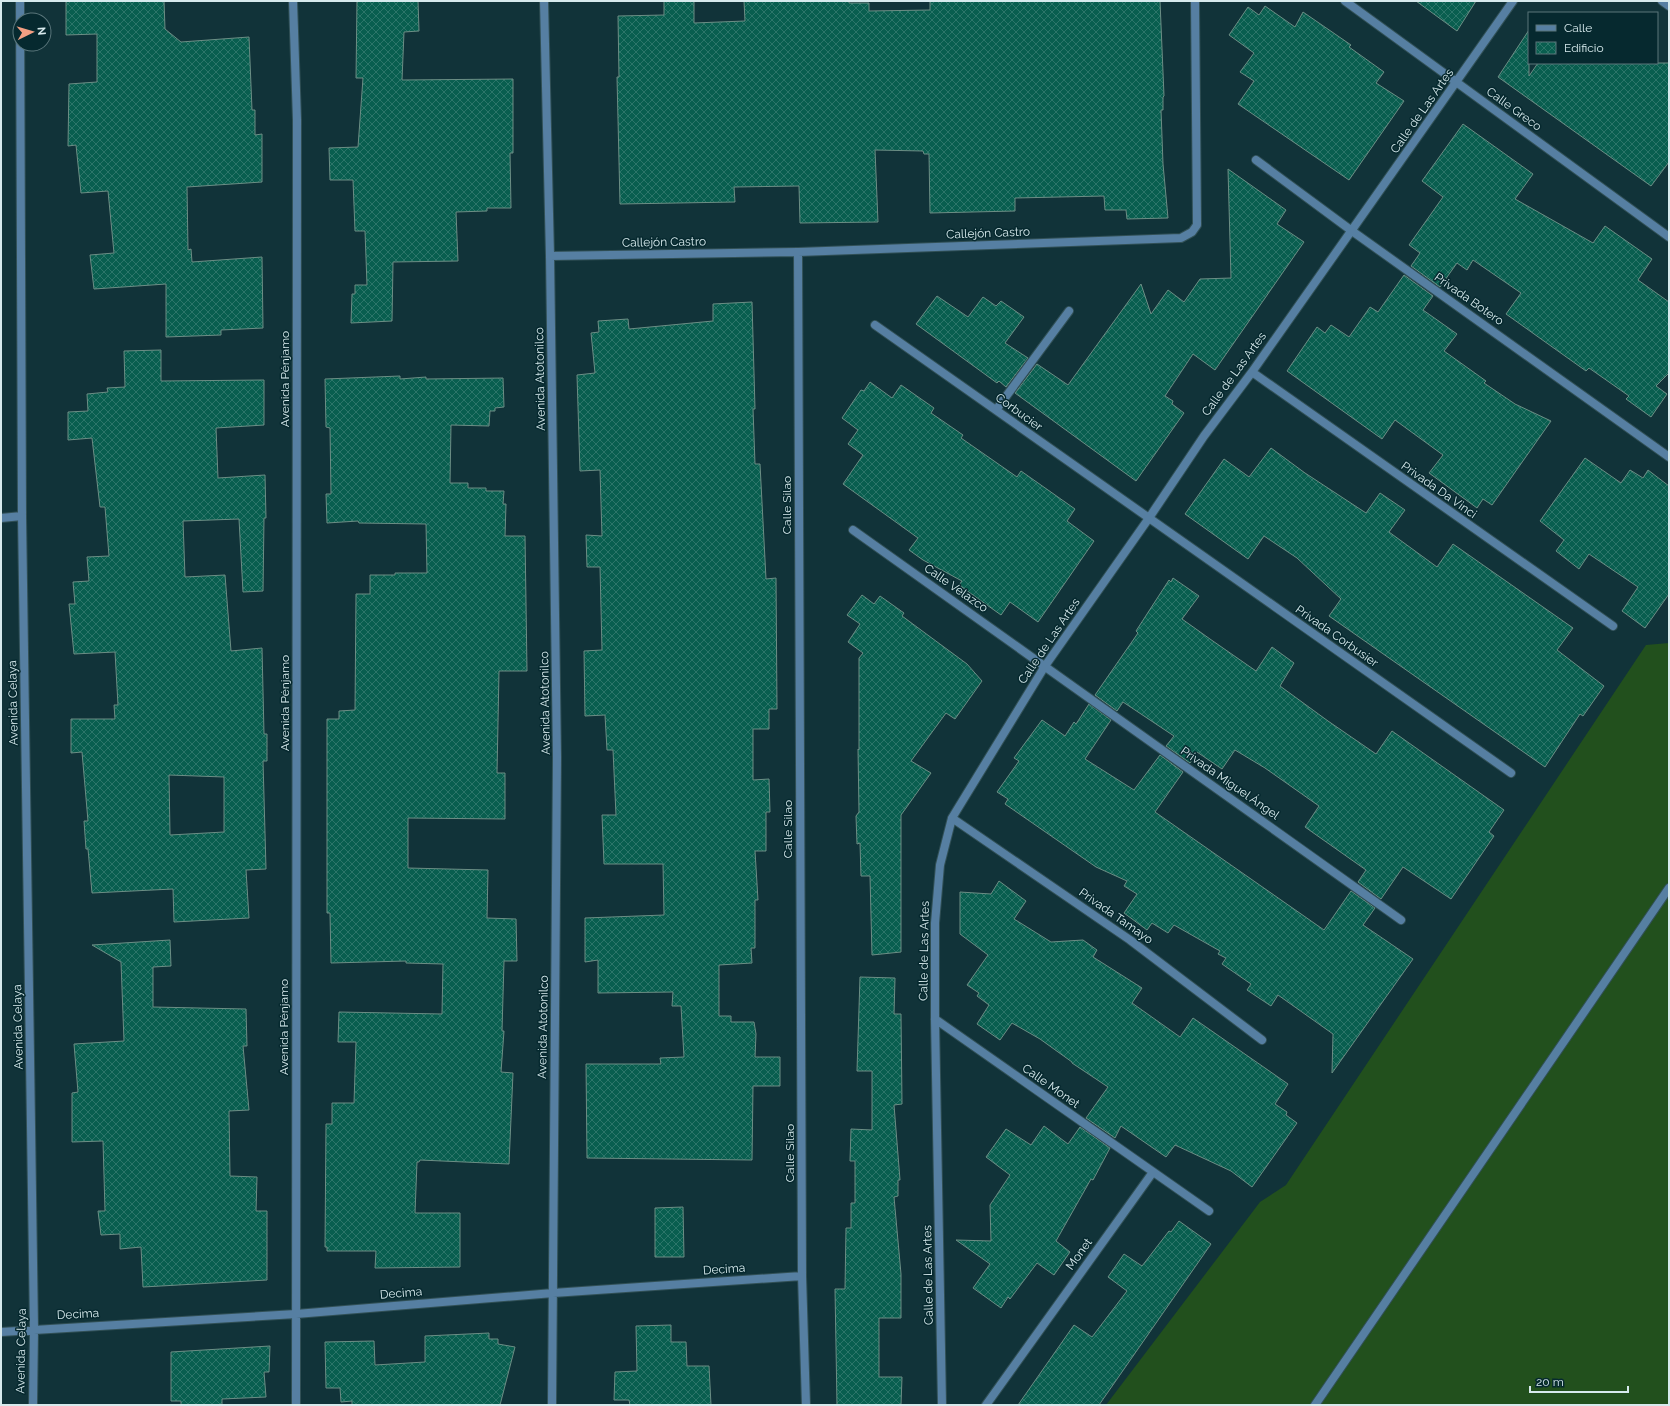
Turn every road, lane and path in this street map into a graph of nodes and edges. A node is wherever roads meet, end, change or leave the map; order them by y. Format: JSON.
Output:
{"nodes":[{"id":1,"x":20,"y":1,"type":"edge"},
{"id":2,"x":293,"y":1,"type":"edge"},
{"id":3,"x":544,"y":1,"type":"edge"},
{"id":4,"x":1195,"y":1,"type":"edge"},
{"id":5,"x":1345,"y":1,"type":"edge"},
{"id":6,"x":1513,"y":1,"type":"edge"},
{"id":7,"x":1662,"y":1,"type":"edge"},
{"id":8,"x":1669,"y":6,"type":"edge"},
{"id":9,"x":1457,"y":82,"type":"junction"},
{"id":10,"x":1256,"y":160,"type":"dead end"},
{"id":11,"x":1352,"y":231,"type":"junction"},
{"id":12,"x":1669,"y":237,"type":"edge"},
{"id":13,"x":798,"y":252,"type":"junction"},
{"id":14,"x":550,"y":256,"type":"junction"},
{"id":15,"x":1069,"y":311,"type":"dead end"},
{"id":16,"x":875,"y":325,"type":"dead end"},
{"id":17,"x":1252,"y":372,"type":"junction"},
{"id":18,"x":996,"y":410,"type":"junction"},
{"id":19,"x":1669,"y":457,"type":"edge"},
{"id":20,"x":22,"y":516,"type":"junction"},
{"id":21,"x":1,"y":518,"type":"edge"},
{"id":22,"x":1149,"y":518,"type":"junction"},
{"id":23,"x":853,"y":530,"type":"dead end"},
{"id":24,"x":1613,"y":626,"type":"dead end"},
{"id":25,"x":1045,"y":666,"type":"junction"},
{"id":26,"x":1511,"y":773,"type":"dead end"},
{"id":27,"x":952,"y":818,"type":"junction"},
{"id":28,"x":1669,"y":888,"type":"edge"},
{"id":29,"x":1401,"y":920,"type":"dead end"},
{"id":30,"x":935,"y":1019,"type":"junction"},
{"id":31,"x":1262,"y":1040,"type":"dead end"},
{"id":32,"x":1153,"y":1172,"type":"junction"},
{"id":33,"x":1208,"y":1211,"type":"dead end"},
{"id":34,"x":802,"y":1276,"type":"junction"},
{"id":35,"x":553,"y":1293,"type":"junction"},
{"id":36,"x":296,"y":1314,"type":"junction"},
{"id":37,"x":34,"y":1329,"type":"junction"},
{"id":38,"x":1,"y":1332,"type":"edge"},
{"id":39,"x":33,"y":1405,"type":"edge"},
{"id":40,"x":296,"y":1405,"type":"edge"},
{"id":41,"x":552,"y":1405,"type":"edge"},
{"id":42,"x":806,"y":1405,"type":"edge"},
{"id":43,"x":942,"y":1405,"type":"edge"},
{"id":44,"x":986,"y":1405,"type":"edge"},
{"id":45,"x":1315,"y":1405,"type":"edge"}],
"edges":[{"from":1,"to":20,"type":"street","name":"Avenida Celaya"},
{"from":2,"to":36,"type":"street","name":"Avenida Pénjamo"},
{"from":3,"to":14,"type":"street","name":"Avenida Atotonilco"},
{"from":4,"to":13,"type":"street","name":"Callejón Castro"},
{"from":5,"to":9,"type":"street","name":"Calle Greco"},
{"from":6,"to":9,"type":"street","name":"Calle de Las Artes"},
{"from":7,"to":8,"type":"street"},
{"from":9,"to":11,"type":"street","name":"Calle de Las Artes"},
{"from":9,"to":12,"type":"street","name":"Calle Greco"},
{"from":10,"to":11,"type":"street","name":"Privada Botero"},
{"from":11,"to":17,"type":"street","name":"Calle de Las Artes"},
{"from":11,"to":19,"type":"street","name":"Privada Botero"},
{"from":13,"to":14,"type":"street","name":"Callejón Castro"},
{"from":13,"to":34,"type":"street","name":"Calle Silao"},
{"from":14,"to":35,"type":"street","name":"Avenida Atotonilco"},
{"from":15,"to":18,"type":"street"},
{"from":16,"to":18,"type":"street","name":"Corbucier"},
{"from":17,"to":22,"type":"street","name":"Calle de Las Artes"},
{"from":17,"to":24,"type":"street","name":"Privada Da Vinci"},
{"from":18,"to":22,"type":"street","name":"Corbucier"},
{"from":20,"to":21,"type":"street"},
{"from":20,"to":37,"type":"street","name":"Avenida Celaya"},
{"from":22,"to":25,"type":"street","name":"Calle de Las Artes"},
{"from":22,"to":26,"type":"street","name":"Privada Corbusier"},
{"from":23,"to":25,"type":"street","name":"Calle Velazco"},
{"from":25,"to":27,"type":"street","name":"Calle de Las Artes"},
{"from":25,"to":29,"type":"street","name":"Privada Miguel Ángel"},
{"from":27,"to":30,"type":"street","name":"Calle de Las Artes"},
{"from":27,"to":31,"type":"street","name":"Privada Tamayo"},
{"from":28,"to":45,"type":"street"},
{"from":30,"to":32,"type":"street","name":"Calle Monet"},
{"from":30,"to":43,"type":"street","name":"Calle de Las Artes"},
{"from":32,"to":33,"type":"street"},
{"from":32,"to":44,"type":"street","name":"Monet"},
{"from":34,"to":35,"type":"street","name":"Decima"},
{"from":34,"to":42,"type":"street","name":"Calle Silao"},
{"from":35,"to":36,"type":"street","name":"Decima"},
{"from":35,"to":41,"type":"street","name":"Avenida Atotonilco"},
{"from":36,"to":37,"type":"street","name":"Decima"},
{"from":36,"to":40,"type":"street","name":"Avenida Pénjamo"},
{"from":37,"to":38,"type":"street","name":"Decima"},
{"from":37,"to":39,"type":"street","name":"Avenida Celaya"}]}
